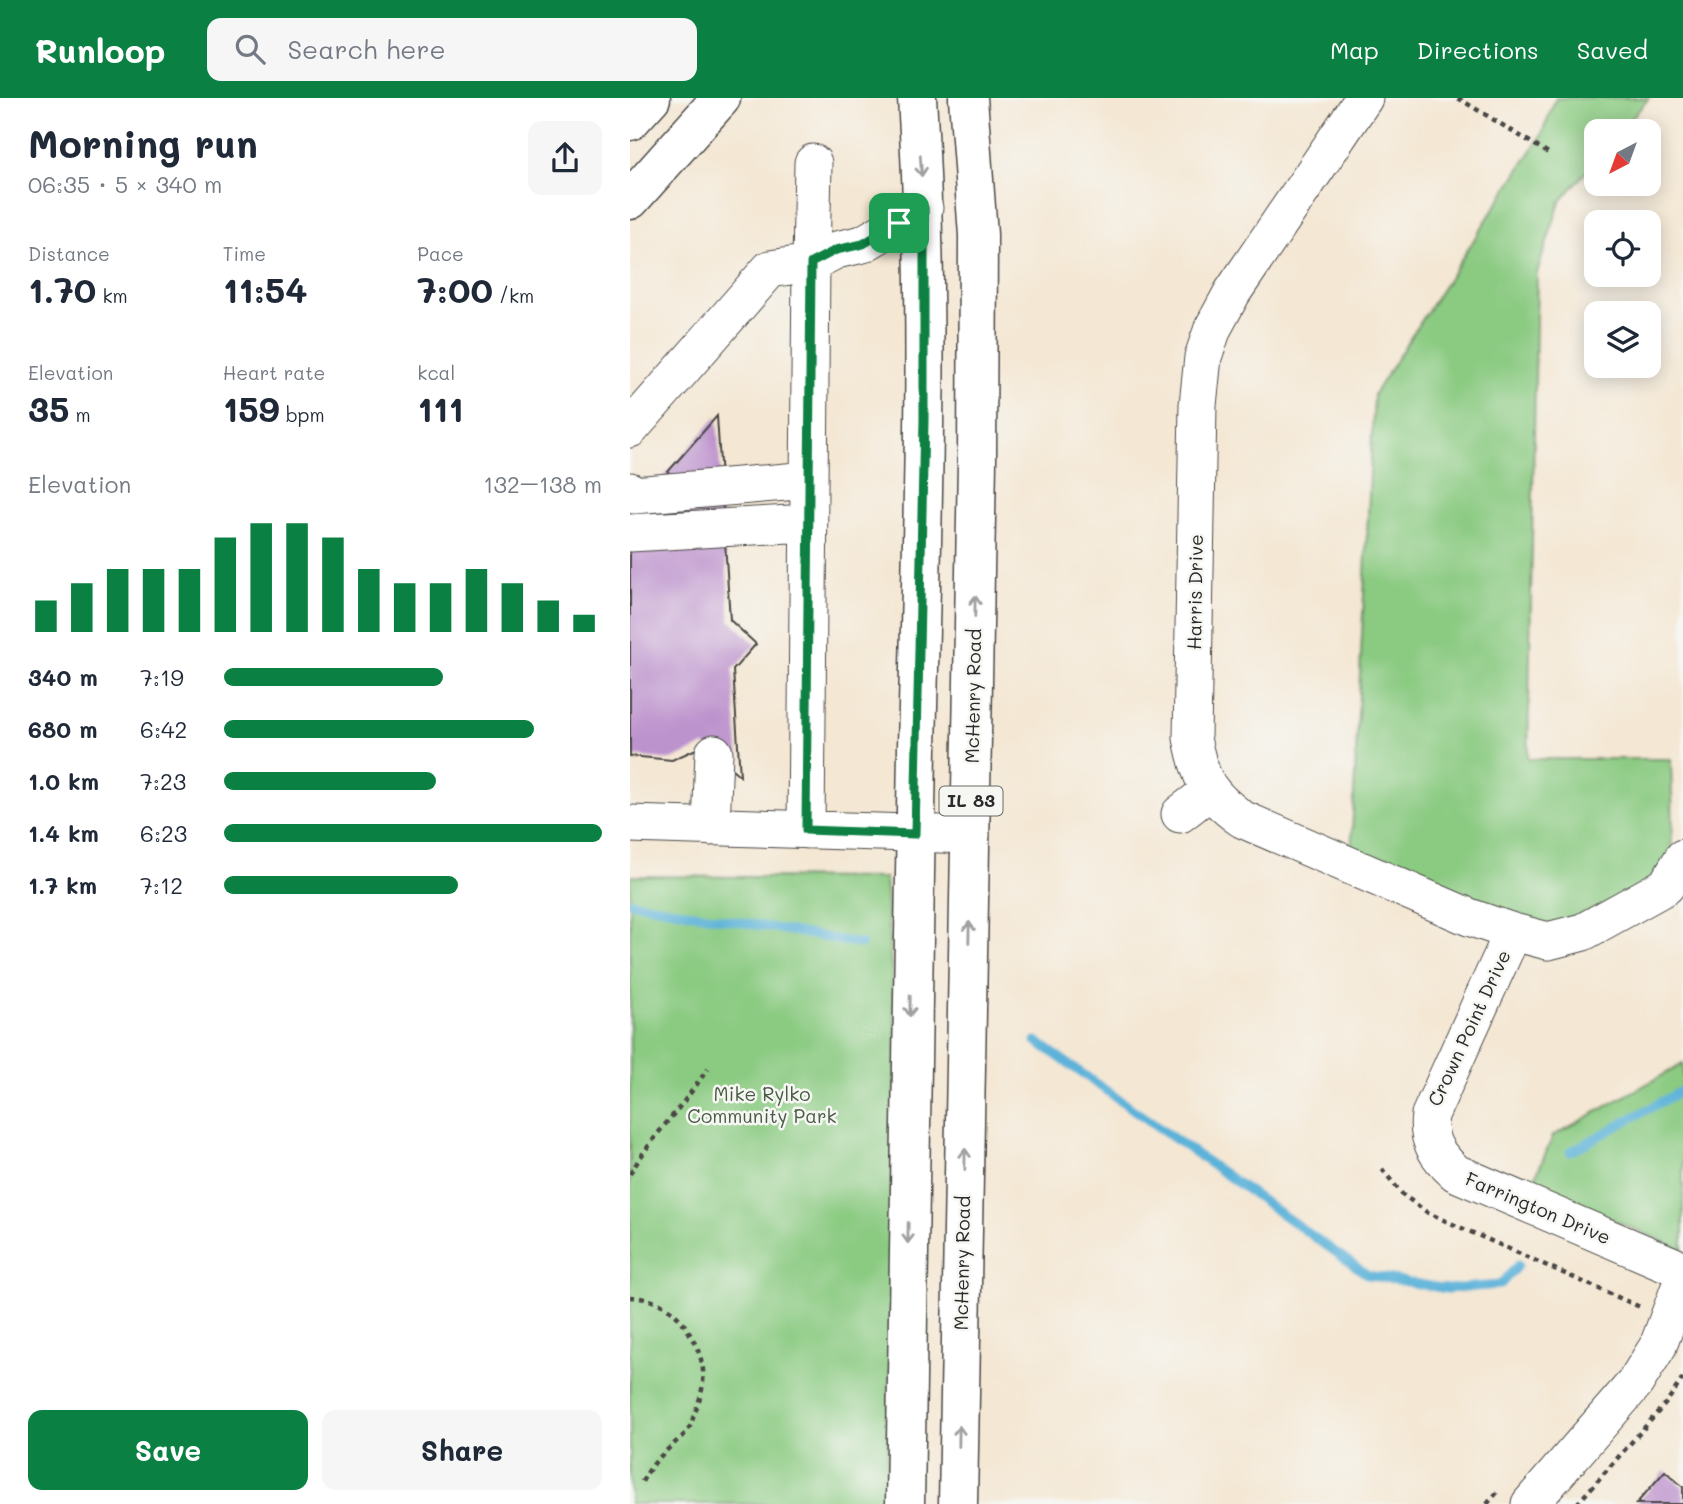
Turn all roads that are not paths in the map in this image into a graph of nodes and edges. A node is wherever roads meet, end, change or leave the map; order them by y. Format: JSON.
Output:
{"nodes":[{"id":1,"x":651,"y":98,"type":"edge"},
{"id":2,"x":721,"y":98,"type":"edge"},
{"id":3,"x":917,"y":98,"type":"edge"},
{"id":4,"x":968,"y":98,"type":"edge"},
{"id":5,"x":1363,"y":98,"type":"edge"},
{"id":6,"x":630,"y":121,"type":"edge"},
{"id":7,"x":813,"y":163,"type":"dead end"},
{"id":8,"x":630,"y":200,"type":"edge"},
{"id":9,"x":924,"y":208,"type":"junction"},
{"id":10,"x":811,"y":263,"type":"junction"},
{"id":11,"x":630,"y":429,"type":"edge"},
{"id":12,"x":808,"y":480,"type":"junction"},
{"id":13,"x":630,"y":491,"type":"edge"},
{"id":14,"x":808,"y":523,"type":"junction"},
{"id":15,"x":630,"y":533,"type":"edge"},
{"id":16,"x":714,"y":753,"type":"dead end"},
{"id":17,"x":1210,"y":791,"type":"junction"},
{"id":18,"x":1180,"y":814,"type":"dead end"},
{"id":19,"x":630,"y":824,"type":"edge"},
{"id":20,"x":711,"y":827,"type":"junction"},
{"id":21,"x":806,"y":830,"type":"junction"},
{"id":22,"x":915,"y":834,"type":"junction"},
{"id":23,"x":971,"y":835,"type":"junction"},
{"id":24,"x":1683,"y":858,"type":"edge"},
{"id":25,"x":1513,"y":932,"type":"junction"},
{"id":26,"x":1430,"y":1115,"type":"joint"},
{"id":27,"x":1683,"y":1270,"type":"edge"},
{"id":28,"x":1683,"y":1279,"type":"edge"},
{"id":29,"x":905,"y":1504,"type":"edge"},
{"id":30,"x":958,"y":1504,"type":"edge"},
{"id":31,"x":1530,"y":1504,"type":"edge"}],
"edges":[{"from":1,"to":6,"type":"main road"},
{"from":2,"to":8,"type":"main road"},
{"from":3,"to":9,"type":"main road","number":"IL 83","one_way":true},
{"from":23,"to":4,"type":"main road","name":"McHenry Road","number":"IL 83","one_way":true},
{"from":5,"to":17,"type":"street","name":"Harris Drive"},
{"from":7,"to":10,"type":"street"},
{"from":9,"to":10,"type":"street"},
{"from":9,"to":22,"type":"main road","number":"IL 83"},
{"from":10,"to":11,"type":"street"},
{"from":10,"to":12,"type":"street"},
{"from":12,"to":13,"type":"street"},
{"from":12,"to":14,"type":"street"},
{"from":14,"to":15,"type":"street"},
{"from":14,"to":21,"type":"street"},
{"from":16,"to":20,"type":"street"},
{"from":17,"to":18,"type":"street"},
{"from":17,"to":25,"type":"street","name":"Harris Drive"},
{"from":19,"to":20,"type":"street"},
{"from":20,"to":21,"type":"street"},
{"from":21,"to":22,"type":"street"},
{"from":22,"to":23,"type":"street"},
{"from":22,"to":29,"type":"main road","number":"IL 83","one_way":true},
{"from":30,"to":23,"type":"main road","name":"McHenry Road","number":"IL 83","one_way":true},
{"from":24,"to":25,"type":"street","name":"Crown Point Drive"},
{"from":25,"to":26,"type":"street","name":"Crown Point Drive"},
{"from":26,"to":27,"type":"street","name":"Farrington Drive"},
{"from":28,"to":31,"type":"street"}]}
